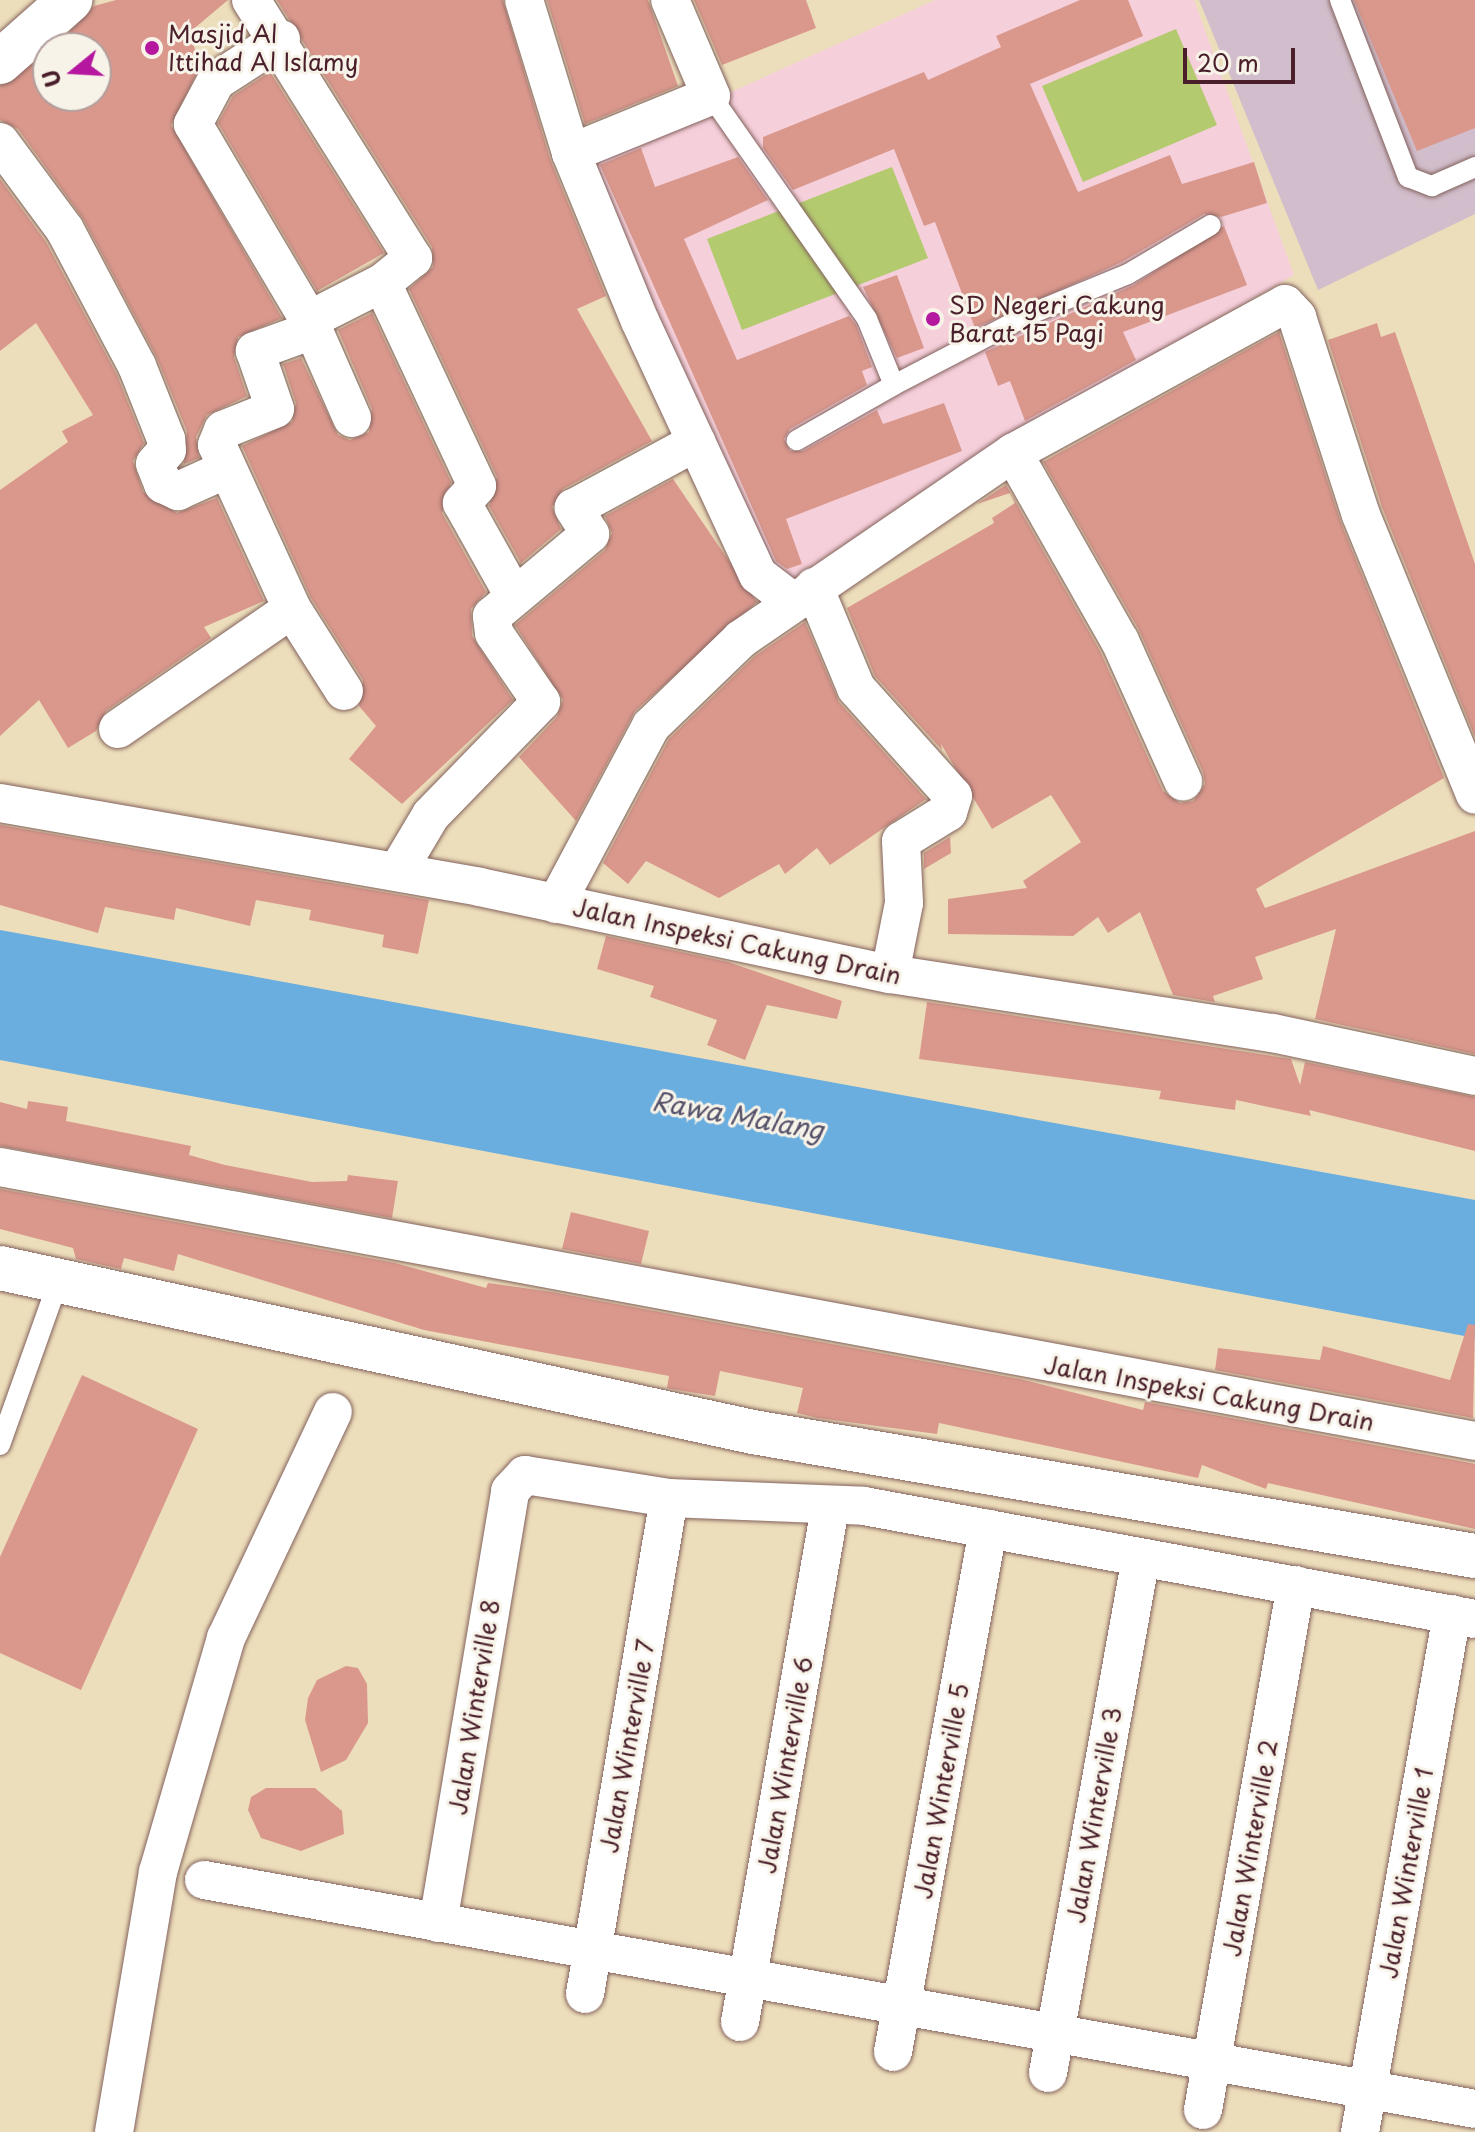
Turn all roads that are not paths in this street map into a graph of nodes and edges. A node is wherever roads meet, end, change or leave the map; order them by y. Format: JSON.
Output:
{"nodes":[{"id":1,"x":70,"y":0,"type":"edge"},
{"id":2,"x":251,"y":0,"type":"edge"},
{"id":3,"x":524,"y":0,"type":"edge"},
{"id":4,"x":670,"y":0,"type":"edge"},
{"id":5,"x":1340,"y":0,"type":"edge"},
{"id":6,"x":281,"y":39,"type":"junction"},
{"id":7,"x":0,"y":62,"type":"edge"},
{"id":8,"x":711,"y":96,"type":"junction"},
{"id":9,"x":0,"y":142,"type":"edge"},
{"id":10,"x":571,"y":153,"type":"junction"},
{"id":11,"x":1475,"y":167,"type":"edge"},
{"id":12,"x":1211,"y":225,"type":"dead end"},
{"id":13,"x":382,"y":283,"type":"junction"},
{"id":14,"x":311,"y":325,"type":"junction"},
{"id":15,"x":894,"y":385,"type":"junction"},
{"id":16,"x":352,"y":418,"type":"dead end"},
{"id":17,"x":797,"y":440,"type":"dead end"},
{"id":18,"x":696,"y":442,"type":"junction"},
{"id":19,"x":1013,"y":453,"type":"junction"},
{"id":20,"x":227,"y":469,"type":"junction"},
{"id":21,"x":803,"y":594,"type":"junction"},
{"id":22,"x":514,"y":596,"type":"junction"},
{"id":23,"x":292,"y":609,"type":"junction"},
{"id":24,"x":344,"y":691,"type":"dead end"},
{"id":25,"x":118,"y":729,"type":"dead end"},
{"id":26,"x":1183,"y":781,"type":"dead end"},
{"id":27,"x":1475,"y":795,"type":"edge"},
{"id":28,"x":0,"y":803,"type":"edge"},
{"id":29,"x":397,"y":872,"type":"junction"},
{"id":30,"x":556,"y":904,"type":"junction"},
{"id":31,"x":890,"y":974,"type":"junction"},
{"id":32,"x":1475,"y":1076,"type":"edge"},
{"id":33,"x":0,"y":1167,"type":"edge"},
{"id":34,"x":0,"y":1268,"type":"edge"},
{"id":35,"x":58,"y":1282,"type":"junction"},
{"id":36,"x":333,"y":1412,"type":"dead end"},
{"id":37,"x":1475,"y":1441,"type":"edge"},
{"id":38,"x":0,"y":1445,"type":"edge"},
{"id":39,"x":669,"y":1498,"type":"junction"},
{"id":40,"x":830,"y":1508,"type":"junction"},
{"id":41,"x":988,"y":1529,"type":"junction"},
{"id":42,"x":1475,"y":1556,"type":"edge"},
{"id":43,"x":1141,"y":1557,"type":"junction"},
{"id":44,"x":1296,"y":1585,"type":"junction"},
{"id":45,"x":1464,"y":1616,"type":"edge"},
{"id":46,"x":204,"y":1880,"type":"dead end"},
{"id":47,"x":438,"y":1923,"type":"junction"},
{"id":48,"x":592,"y":1951,"type":"junction"},
{"id":49,"x":747,"y":1979,"type":"junction"},
{"id":50,"x":585,"y":1994,"type":"dead end"},
{"id":51,"x":902,"y":2007,"type":"junction"},
{"id":52,"x":740,"y":2022,"type":"dead end"},
{"id":53,"x":1054,"y":2034,"type":"junction"},
{"id":54,"x":893,"y":2052,"type":"dead end"},
{"id":55,"x":1212,"y":2063,"type":"junction"},
{"id":56,"x":1048,"y":2073,"type":"dead end"},
{"id":57,"x":1368,"y":2091,"type":"junction"},
{"id":58,"x":1475,"y":2109,"type":"edge"},
{"id":59,"x":1203,"y":2110,"type":"dead end"},
{"id":60,"x":114,"y":2132,"type":"edge"},
{"id":61,"x":1360,"y":2132,"type":"edge"}],
"edges":[{"from":1,"to":7,"type":"street"},
{"from":2,"to":6,"type":"street"},
{"from":3,"to":10,"type":"street"},
{"from":4,"to":8,"type":"street"},
{"from":5,"to":11,"type":"lane"},
{"from":6,"to":13,"type":"street"},
{"from":6,"to":14,"type":"street"},
{"from":8,"to":10,"type":"street"},
{"from":8,"to":15,"type":"lane"},
{"from":9,"to":20,"type":"street"},
{"from":10,"to":18,"type":"street"},
{"from":12,"to":15,"type":"lane"},
{"from":13,"to":14,"type":"street"},
{"from":13,"to":22,"type":"street"},
{"from":14,"to":16,"type":"street"},
{"from":14,"to":20,"type":"street"},
{"from":15,"to":17,"type":"lane"},
{"from":18,"to":21,"type":"street"},
{"from":18,"to":22,"type":"street"},
{"from":19,"to":21,"type":"street"},
{"from":19,"to":26,"type":"street"},
{"from":19,"to":27,"type":"street"},
{"from":20,"to":23,"type":"street"},
{"from":21,"to":30,"type":"street"},
{"from":21,"to":31,"type":"street"},
{"from":22,"to":29,"type":"street"},
{"from":23,"to":24,"type":"street"},
{"from":23,"to":25,"type":"street"},
{"from":28,"to":29,"type":"street","name":"Jalan Inspeksi Cakung Drain"},
{"from":29,"to":30,"type":"street","name":"Jalan Inspeksi Cakung Drain"},
{"from":30,"to":31,"type":"street","name":"Jalan Inspeksi Cakung Drain"},
{"from":31,"to":32,"type":"street","name":"Jalan Inspeksi Cakung Drain"},
{"from":33,"to":37,"type":"street","name":"Jalan Inspeksi Cakung Drain"},
{"from":34,"to":35,"type":"street"},
{"from":35,"to":38,"type":"lane"},
{"from":35,"to":42,"type":"street"},
{"from":36,"to":60,"type":"street"},
{"from":39,"to":40,"type":"street"},
{"from":39,"to":47,"type":"street","name":"Jalan Winterville 8"},
{"from":39,"to":48,"type":"street","name":"Jalan Winterville 7"},
{"from":40,"to":41,"type":"street"},
{"from":40,"to":49,"type":"street","name":"Jalan Winterville 6"},
{"from":41,"to":43,"type":"street"},
{"from":41,"to":51,"type":"street","name":"Jalan Winterville 5"},
{"from":43,"to":44,"type":"street"},
{"from":43,"to":53,"type":"street","name":"Jalan Winterville 3"},
{"from":44,"to":45,"type":"street"},
{"from":44,"to":55,"type":"street","name":"Jalan Winterville 2"},
{"from":45,"to":57,"type":"street","name":"Jalan Winterville 1"},
{"from":46,"to":47,"type":"street"},
{"from":47,"to":48,"type":"street"},
{"from":48,"to":49,"type":"street"},
{"from":48,"to":50,"type":"street","name":"Jalan Winterville 7"},
{"from":49,"to":51,"type":"street"},
{"from":49,"to":52,"type":"street","name":"Jalan Winterville 6"},
{"from":51,"to":53,"type":"street"},
{"from":51,"to":54,"type":"street","name":"Jalan Winterville 5"},
{"from":53,"to":55,"type":"street"},
{"from":53,"to":56,"type":"street","name":"Jalan Winterville 3"},
{"from":55,"to":57,"type":"street"},
{"from":55,"to":59,"type":"street","name":"Jalan Winterville 2"},
{"from":57,"to":58,"type":"street"},
{"from":57,"to":61,"type":"street","name":"Jalan Winterville 1"}]}
